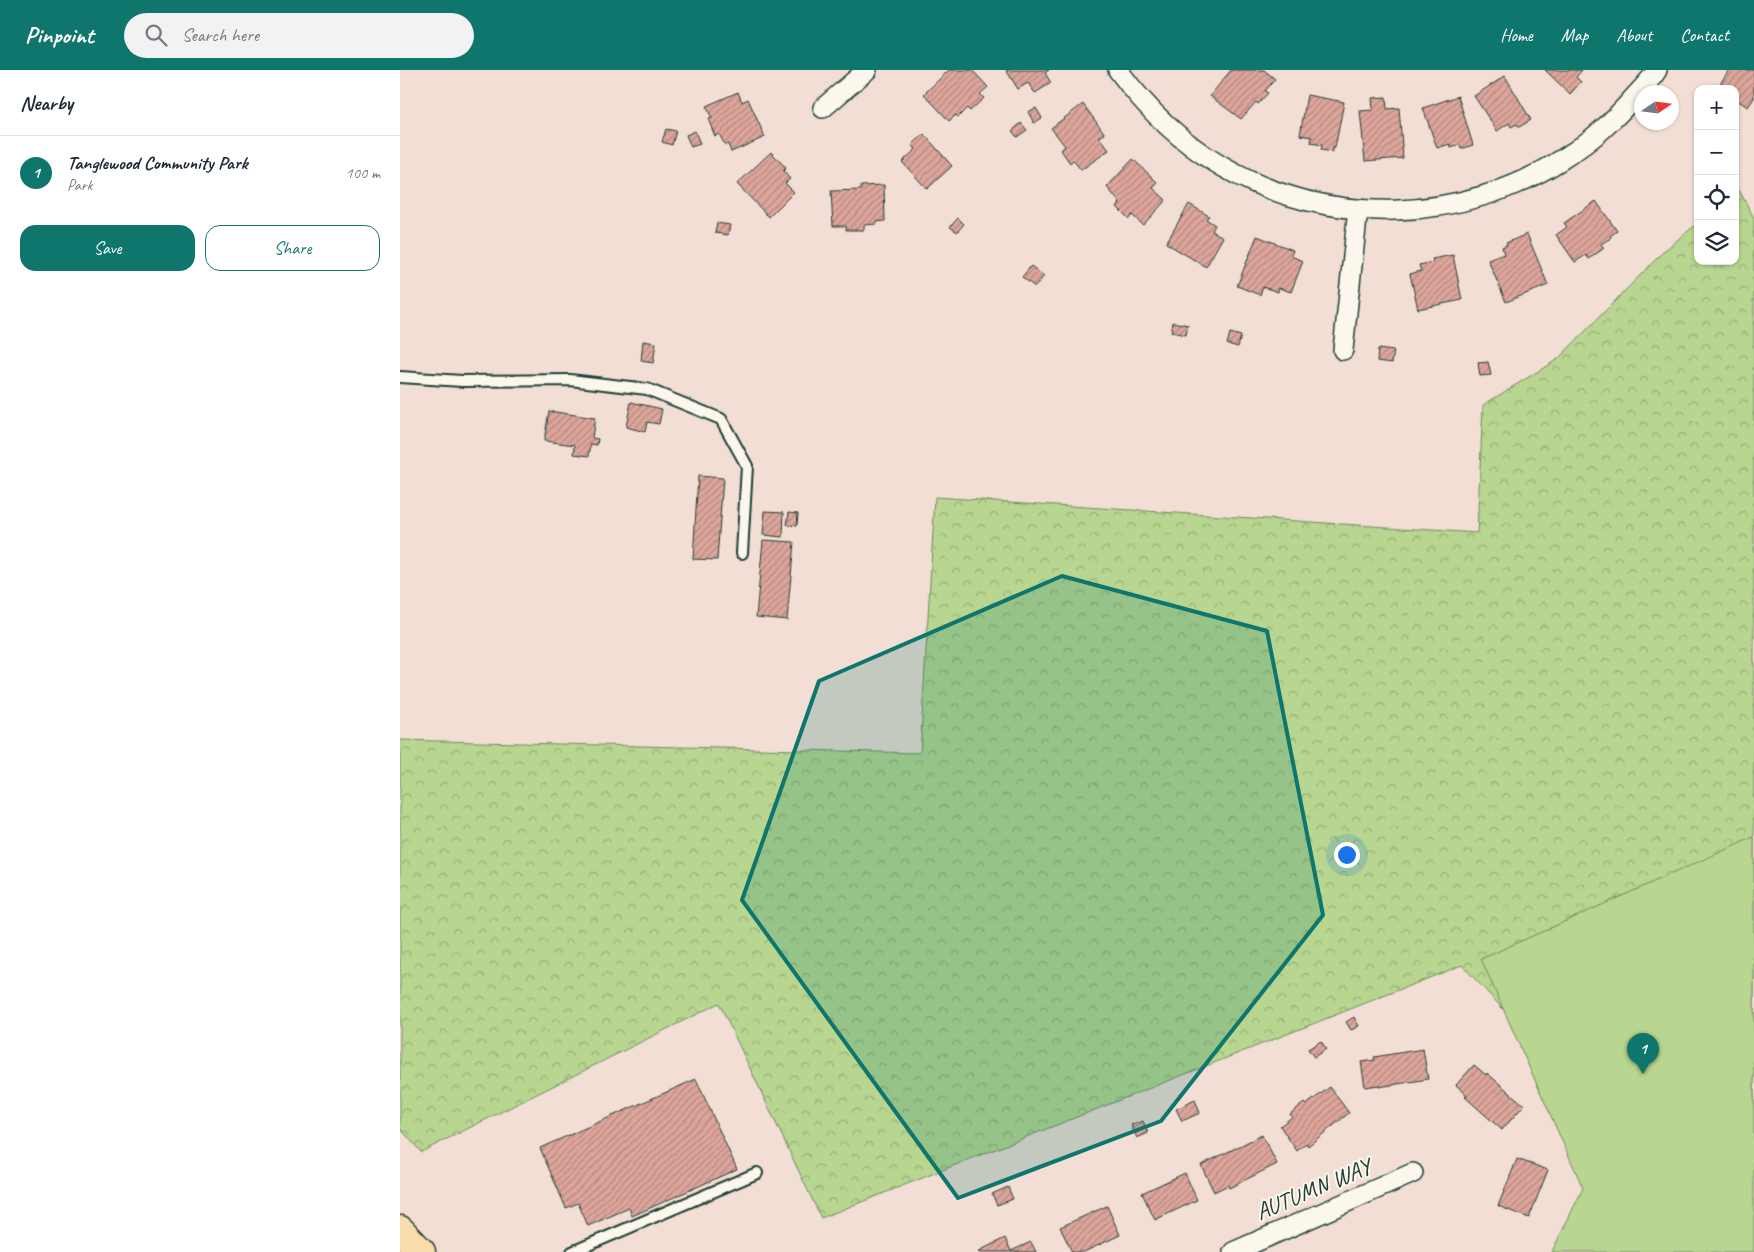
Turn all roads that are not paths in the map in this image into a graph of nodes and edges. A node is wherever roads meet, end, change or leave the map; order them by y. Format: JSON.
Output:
{"nodes":[{"id":1,"x":867,"y":70,"type":"edge"},
{"id":2,"x":1118,"y":70,"type":"edge"},
{"id":3,"x":1657,"y":70,"type":"edge"},
{"id":4,"x":823,"y":108,"type":"dead end"},
{"id":5,"x":1358,"y":209,"type":"junction"},
{"id":6,"x":1343,"y":350,"type":"dead end"},
{"id":7,"x":400,"y":377,"type":"edge"},
{"id":8,"x":742,"y":553,"type":"dead end"},
{"id":9,"x":757,"y":1173,"type":"dead end"},
{"id":10,"x":1413,"y":1174,"type":"dead end"},
{"id":11,"x":400,"y":1230,"type":"edge"},
{"id":12,"x":421,"y":1252,"type":"edge"},
{"id":13,"x":572,"y":1252,"type":"edge"},
{"id":14,"x":1233,"y":1252,"type":"edge"}],
"edges":[{"from":1,"to":4,"type":"street"},
{"from":2,"to":5,"type":"street"},
{"from":3,"to":5,"type":"street"},
{"from":5,"to":6,"type":"street"},
{"from":7,"to":8,"type":"lane"},
{"from":9,"to":13,"type":"lane"},
{"from":10,"to":14,"type":"street","name":"AUTUMN WAY"},
{"from":11,"to":12,"type":"main road"}]}
